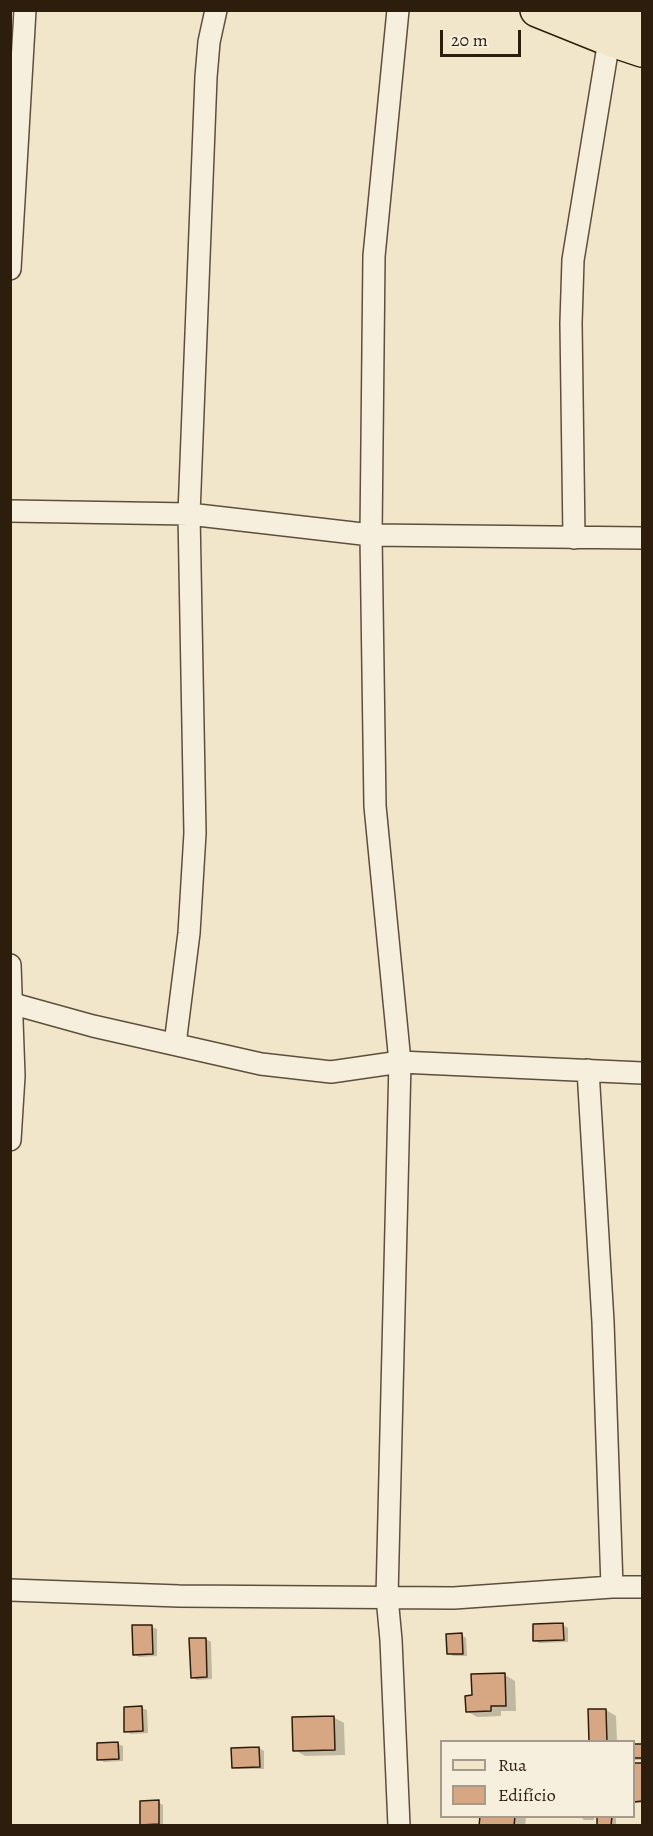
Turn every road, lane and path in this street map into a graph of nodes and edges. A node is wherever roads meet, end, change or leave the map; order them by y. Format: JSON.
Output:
{"nodes":[{"id":1,"x":25,"y":10,"type":"edge"},
{"id":2,"x":216,"y":10,"type":"edge"},
{"id":3,"x":398,"y":10,"type":"edge"},
{"id":4,"x":537,"y":10,"type":"edge"},
{"id":5,"x":617,"y":20,"type":"edge"},
{"id":6,"x":642,"y":50,"type":"edge"},
{"id":7,"x":10,"y":269,"type":"edge"},
{"id":8,"x":10,"y":511,"type":"edge"},
{"id":9,"x":189,"y":514,"type":"junction"},
{"id":10,"x":371,"y":535,"type":"junction"},
{"id":11,"x":574,"y":538,"type":"junction"},
{"id":12,"x":642,"y":538,"type":"edge"},
{"id":13,"x":10,"y":965,"type":"edge"},
{"id":14,"x":11,"y":1003,"type":"edge"},
{"id":15,"x":175,"y":1044,"type":"junction"},
{"id":16,"x":400,"y":1062,"type":"junction"},
{"id":17,"x":588,"y":1070,"type":"junction"},
{"id":18,"x":642,"y":1072,"type":"edge"},
{"id":19,"x":10,"y":1140,"type":"edge"},
{"id":20,"x":612,"y":1587,"type":"junction"},
{"id":21,"x":642,"y":1587,"type":"edge"},
{"id":22,"x":10,"y":1590,"type":"edge"},
{"id":23,"x":387,"y":1597,"type":"junction"},
{"id":24,"x":399,"y":1826,"type":"edge"}],
"edges":[{"from":1,"to":7,"type":"street"},
{"from":2,"to":9,"type":"street"},
{"from":3,"to":10,"type":"street"},
{"from":4,"to":5,"type":"main road"},
{"from":5,"to":6,"type":"main road"},
{"from":5,"to":11,"type":"street"},
{"from":8,"to":9,"type":"street"},
{"from":9,"to":10,"type":"street"},
{"from":9,"to":15,"type":"street"},
{"from":10,"to":11,"type":"street"},
{"from":10,"to":16,"type":"street"},
{"from":11,"to":12,"type":"street"},
{"from":13,"to":14,"type":"street"},
{"from":14,"to":15,"type":"street"},
{"from":14,"to":19,"type":"street"},
{"from":15,"to":16,"type":"street"},
{"from":16,"to":17,"type":"street"},
{"from":16,"to":23,"type":"street"},
{"from":17,"to":18,"type":"street"},
{"from":17,"to":20,"type":"street"},
{"from":20,"to":21,"type":"street"},
{"from":20,"to":23,"type":"street"},
{"from":22,"to":23,"type":"street"},
{"from":23,"to":24,"type":"street"}]}
